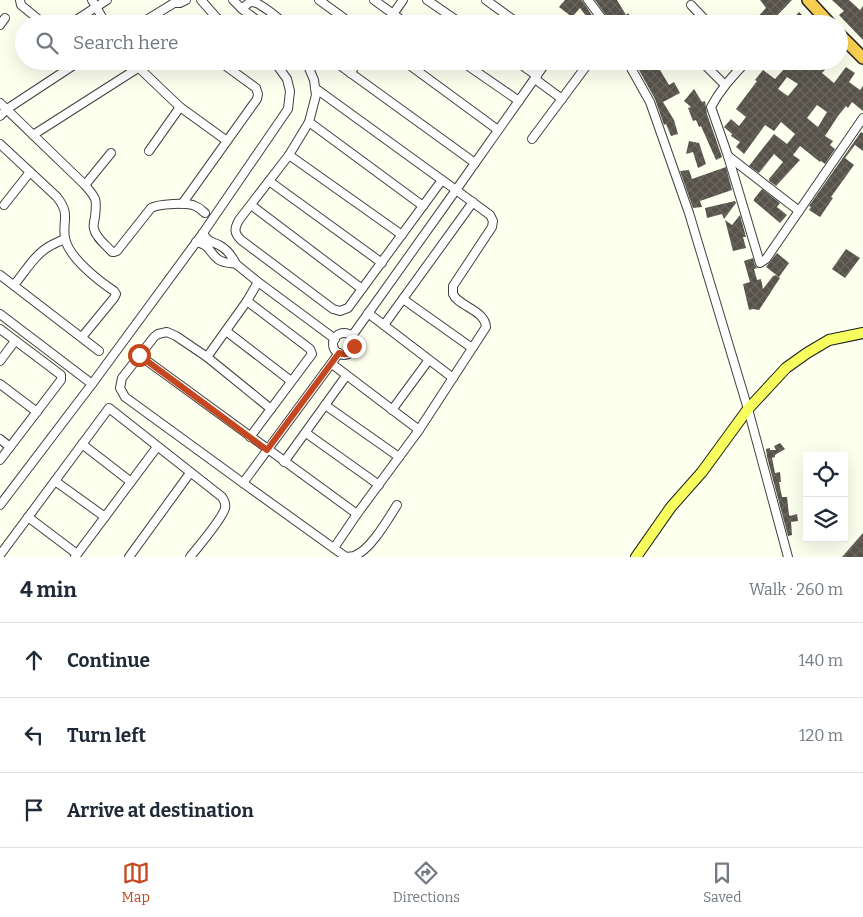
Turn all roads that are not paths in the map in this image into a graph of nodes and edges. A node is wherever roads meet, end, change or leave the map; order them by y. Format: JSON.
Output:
{"nodes":[{"id":1,"x":20,"y":0,"type":"edge"},
{"id":2,"x":107,"y":0,"type":"edge"},
{"id":3,"x":186,"y":0,"type":"edge"},
{"id":4,"x":201,"y":0,"type":"edge"},
{"id":5,"x":233,"y":0,"type":"edge"},
{"id":6,"x":319,"y":0,"type":"edge"},
{"id":7,"x":374,"y":0,"type":"edge"},
{"id":8,"x":403,"y":0,"type":"edge"},
{"id":9,"x":428,"y":0,"type":"edge"},
{"id":10,"x":486,"y":0,"type":"edge"},
{"id":11,"x":588,"y":0,"type":"edge"},
{"id":12,"x":808,"y":0,"type":"edge"},
{"id":13,"x":174,"y":2,"type":"edge"},
{"id":14,"x":94,"y":4,"type":"edge"},
{"id":15,"x":691,"y":5,"type":"dead end"},
{"id":16,"x":242,"y":9,"type":"junction"},
{"id":17,"x":393,"y":14,"type":"joint"},
{"id":18,"x":32,"y":15,"type":"edge"},
{"id":19,"x":81,"y":15,"type":"edge"},
{"id":20,"x":101,"y":15,"type":"edge"},
{"id":21,"x":154,"y":15,"type":"edge"},
{"id":22,"x":214,"y":15,"type":"edge"},
{"id":23,"x":250,"y":15,"type":"edge"},
{"id":24,"x":273,"y":15,"type":"edge"},
{"id":25,"x":340,"y":15,"type":"edge"},
{"id":26,"x":449,"y":15,"type":"edge"},
{"id":27,"x":507,"y":15,"type":"edge"},
{"id":28,"x":599,"y":15,"type":"edge"},
{"id":29,"x":700,"y":15,"type":"edge"},
{"id":30,"x":822,"y":15,"type":"edge"},
{"id":31,"x":848,"y":43,"type":"edge"},
{"id":32,"x":862,"y":56,"type":"edge"},
{"id":33,"x":66,"y":70,"type":"edge"},
{"id":34,"x":127,"y":70,"type":"edge"},
{"id":35,"x":142,"y":70,"type":"edge"},
{"id":36,"x":231,"y":70,"type":"edge"},
{"id":37,"x":280,"y":70,"type":"edge"},
{"id":38,"x":310,"y":70,"type":"edge"},
{"id":39,"x":346,"y":70,"type":"edge"},
{"id":40,"x":352,"y":70,"type":"edge"},
{"id":41,"x":416,"y":70,"type":"edge"},
{"id":42,"x":474,"y":70,"type":"edge"},
{"id":43,"x":527,"y":70,"type":"edge"},
{"id":44,"x":541,"y":70,"type":"edge"},
{"id":45,"x":583,"y":70,"type":"edge"},
{"id":46,"x":632,"y":70,"type":"edge"},
{"id":47,"x":710,"y":70,"type":"edge"},
{"id":48,"x":739,"y":70,"type":"edge"},
{"id":49,"x":350,"y":73,"type":"junction"},
{"id":50,"x":536,"y":77,"type":"junction"},
{"id":51,"x":725,"y":85,"type":"junction"},
{"id":52,"x":314,"y":88,"type":"junction"},
{"id":53,"x":562,"y":99,"type":"junction"},
{"id":54,"x":519,"y":101,"type":"junction"},
{"id":55,"x":0,"y":103,"type":"edge"},
{"id":56,"x":180,"y":107,"type":"junction"},
{"id":57,"x":7,"y":109,"type":"junction"},
{"id":58,"x":0,"y":116,"type":"edge"},
{"id":59,"x":863,"y":118,"type":"edge"},
{"id":60,"x":310,"y":122,"type":"junction"},
{"id":61,"x":498,"y":130,"type":"junction"},
{"id":62,"x":33,"y":135,"type":"junction"},
{"id":63,"x":532,"y":139,"type":"dead end"},
{"id":64,"x":227,"y":141,"type":"junction"},
{"id":65,"x":0,"y":144,"type":"edge"},
{"id":66,"x":149,"y":151,"type":"dead end"},
{"id":67,"x":111,"y":153,"type":"dead end"},
{"id":68,"x":289,"y":155,"type":"junction"},
{"id":69,"x":728,"y":156,"type":"junction"},
{"id":70,"x":475,"y":163,"type":"junction"},
{"id":71,"x":30,"y":172,"type":"junction"},
{"id":72,"x":442,"y":180,"type":"junction"},
{"id":73,"x":269,"y":181,"type":"junction"},
{"id":74,"x":85,"y":185,"type":"junction"},
{"id":75,"x":456,"y":190,"type":"junction"},
{"id":76,"x":473,"y":202,"type":"junction"},
{"id":77,"x":182,"y":204,"type":"junction"},
{"id":78,"x":4,"y":205,"type":"dead end"},
{"id":79,"x":251,"y":205,"type":"junction"},
{"id":80,"x":423,"y":206,"type":"junction"},
{"id":81,"x":799,"y":211,"type":"junction"},
{"id":82,"x":205,"y":214,"type":"dead end"},
{"id":83,"x":203,"y":233,"type":"junction"},
{"id":84,"x":402,"y":235,"type":"junction"},
{"id":85,"x":65,"y":239,"type":"junction"},
{"id":86,"x":196,"y":242,"type":"junction"},
{"id":87,"x":382,"y":263,"type":"junction"},
{"id":88,"x":236,"y":264,"type":"junction"},
{"id":89,"x":0,"y":275,"type":"edge"},
{"id":90,"x":258,"y":282,"type":"junction"},
{"id":91,"x":14,"y":285,"type":"junction"},
{"id":92,"x":362,"y":289,"type":"junction"},
{"id":93,"x":403,"y":299,"type":"junction"},
{"id":94,"x":247,"y":301,"type":"junction"},
{"id":95,"x":368,"y":313,"type":"junction"},
{"id":96,"x":0,"y":314,"type":"edge"},
{"id":97,"x":384,"y":325,"type":"junction"},
{"id":98,"x":0,"y":329,"type":"edge"},
{"id":99,"x":226,"y":331,"type":"junction"},
{"id":100,"x":863,"y":333,"type":"edge"},
{"id":101,"x":352,"y":336,"type":"junction"},
{"id":102,"x":82,"y":337,"type":"junction"},
{"id":103,"x":335,"y":338,"type":"junction"},
{"id":104,"x":15,"y":341,"type":"junction"},
{"id":105,"x":472,"y":348,"type":"junction"},
{"id":106,"x":99,"y":350,"type":"dead end"},
{"id":107,"x":339,"y":353,"type":"junction"},
{"id":108,"x":139,"y":355,"type":"junction"},
{"id":109,"x":207,"y":357,"type":"junction"},
{"id":110,"x":0,"y":361,"type":"edge"},
{"id":111,"x":428,"y":361,"type":"junction"},
{"id":112,"x":332,"y":364,"type":"junction"},
{"id":113,"x":346,"y":376,"type":"junction"},
{"id":114,"x":452,"y":378,"type":"junction"},
{"id":115,"x":292,"y":381,"type":"junction"},
{"id":116,"x":0,"y":384,"type":"edge"},
{"id":117,"x":92,"y":384,"type":"junction"},
{"id":118,"x":325,"y":405,"type":"junction"},
{"id":119,"x":271,"y":408,"type":"junction"},
{"id":120,"x":748,"y":409,"type":"junction"},
{"id":121,"x":392,"y":410,"type":"junction"},
{"id":122,"x":37,"y":412,"type":"junction"},
{"id":123,"x":419,"y":430,"type":"junction"},
{"id":124,"x":306,"y":433,"type":"junction"},
{"id":125,"x":250,"y":437,"type":"junction"},
{"id":126,"x":0,"y":439,"type":"edge"},
{"id":127,"x":82,"y":444,"type":"junction"},
{"id":128,"x":157,"y":446,"type":"junction"},
{"id":129,"x":10,"y":447,"type":"junction"},
{"id":130,"x":267,"y":450,"type":"junction"},
{"id":131,"x":399,"y":457,"type":"junction"},
{"id":132,"x":0,"y":460,"type":"edge"},
{"id":133,"x":284,"y":462,"type":"junction"},
{"id":134,"x":190,"y":473,"type":"junction"},
{"id":135,"x":55,"y":481,"type":"junction"},
{"id":136,"x":131,"y":482,"type":"junction"},
{"id":137,"x":243,"y":483,"type":"junction"},
{"id":138,"x":379,"y":485,"type":"junction"},
{"id":139,"x":397,"y":504,"type":"dead end"},
{"id":140,"x":0,"y":505,"type":"edge"},
{"id":141,"x":357,"y":514,"type":"junction"},
{"id":142,"x":28,"y":517,"type":"junction"},
{"id":143,"x":104,"y":517,"type":"junction"},
{"id":144,"x":334,"y":548,"type":"junction"},
{"id":145,"x":3,"y":555,"type":"edge"},
{"id":146,"x":76,"y":556,"type":"edge"},
{"id":147,"x":129,"y":557,"type":"edge"},
{"id":148,"x":190,"y":557,"type":"edge"},
{"id":149,"x":347,"y":557,"type":"edge"},
{"id":150,"x":636,"y":557,"type":"edge"},
{"id":151,"x":788,"y":557,"type":"edge"}],
"edges":[{"from":1,"to":18,"type":"street"},
{"from":2,"to":14,"type":"street"},
{"from":3,"to":13,"type":"street"},
{"from":4,"to":22,"type":"street"},
{"from":5,"to":16,"type":"street"},
{"from":6,"to":25,"type":"street"},
{"from":7,"to":17,"type":"street"},
{"from":8,"to":17,"type":"street"},
{"from":9,"to":26,"type":"street"},
{"from":10,"to":27,"type":"street"},
{"from":11,"to":28,"type":"street"},
{"from":12,"to":30,"type":"highway"},
{"from":13,"to":21,"type":"street"},
{"from":14,"to":19,"type":"street"},
{"from":14,"to":20,"type":"street"},
{"from":15,"to":29,"type":"street"},
{"from":16,"to":23,"type":"street"},
{"from":16,"to":24,"type":"street"},
{"from":31,"to":32,"type":"highway"},
{"from":33,"to":57,"type":"street"},
{"from":34,"to":62,"type":"street"},
{"from":35,"to":56,"type":"street"},
{"from":36,"to":64,"type":"street"},
{"from":37,"to":83,"type":"street"},
{"from":38,"to":52,"type":"street"},
{"from":39,"to":49,"type":"street"},
{"from":40,"to":49,"type":"street"},
{"from":41,"to":61,"type":"street"},
{"from":42,"to":54,"type":"street"},
{"from":43,"to":50,"type":"street"},
{"from":44,"to":50,"type":"street"},
{"from":45,"to":53,"type":"street"},
{"from":46,"to":120,"type":"street"},
{"from":47,"to":51,"type":"street"},
{"from":48,"to":51,"type":"street"},
{"from":49,"to":70,"type":"street"},
{"from":50,"to":53,"type":"street"},
{"from":50,"to":54,"type":"street"},
{"from":51,"to":69,"type":"street"},
{"from":52,"to":60,"type":"street"},
{"from":52,"to":72,"type":"street"},
{"from":53,"to":63,"type":"street"},
{"from":54,"to":61,"type":"street"},
{"from":55,"to":57,"type":"street"},
{"from":56,"to":64,"type":"street"},
{"from":56,"to":66,"type":"street"},
{"from":57,"to":58,"type":"street"},
{"from":57,"to":62,"type":"street"},
{"from":59,"to":81,"type":"street"},
{"from":60,"to":68,"type":"street"},
{"from":60,"to":80,"type":"street"},
{"from":61,"to":70,"type":"street"},
{"from":62,"to":74,"type":"street"},
{"from":64,"to":77,"type":"street"},
{"from":65,"to":71,"type":"street"},
{"from":67,"to":74,"type":"street"},
{"from":68,"to":73,"type":"street"},
{"from":68,"to":84,"type":"street"},
{"from":69,"to":81,"type":"street"},
{"from":69,"to":81,"type":"street"},
{"from":70,"to":75,"type":"street"},
{"from":71,"to":78,"type":"street"},
{"from":71,"to":85,"type":"street"},
{"from":72,"to":75,"type":"street"},
{"from":72,"to":80,"type":"street"},
{"from":73,"to":79,"type":"street"},
{"from":73,"to":87,"type":"street"},
{"from":74,"to":77,"type":"street"},
{"from":75,"to":76,"type":"street"},
{"from":75,"to":95,"type":"street"},
{"from":76,"to":93,"type":"street"},
{"from":76,"to":105,"type":"street"},
{"from":77,"to":82,"type":"street"},
{"from":79,"to":92,"type":"street"},
{"from":79,"to":92,"type":"street"},
{"from":80,"to":84,"type":"street"},
{"from":83,"to":86,"type":"street"},
{"from":83,"to":88,"type":"street"},
{"from":84,"to":87,"type":"street"},
{"from":85,"to":91,"type":"street"},
{"from":85,"to":102,"type":"street"},
{"from":86,"to":88,"type":"street"},
{"from":86,"to":117,"type":"street"},
{"from":87,"to":92,"type":"street"},
{"from":88,"to":90,"type":"street"},
{"from":89,"to":91,"type":"street"},
{"from":90,"to":94,"type":"street"},
{"from":90,"to":103,"type":"street"},
{"from":91,"to":102,"type":"street"},
{"from":93,"to":97,"type":"street"},
{"from":93,"to":105,"type":"street"},
{"from":94,"to":99,"type":"street"},
{"from":94,"to":115,"type":"street"},
{"from":95,"to":97,"type":"street"},
{"from":95,"to":101,"type":"street"},
{"from":96,"to":117,"type":"street"},
{"from":97,"to":111,"type":"street"},
{"from":98,"to":104,"type":"street"},
{"from":99,"to":109,"type":"street"},
{"from":99,"to":115,"type":"street"},
{"from":100,"to":120,"type":"main road"},
{"from":101,"to":103,"type":"street"},
{"from":101,"to":107,"type":"street"},
{"from":102,"to":106,"type":"street"},
{"from":103,"to":107,"type":"street"},
{"from":104,"to":110,"type":"street"},
{"from":104,"to":122,"type":"street"},
{"from":105,"to":114,"type":"street"},
{"from":107,"to":112,"type":"street"},
{"from":108,"to":109,"type":"street"},
{"from":108,"to":125,"type":"street"},
{"from":108,"to":137,"type":"street"},
{"from":109,"to":119,"type":"street"},
{"from":111,"to":114,"type":"street"},
{"from":111,"to":121,"type":"street"},
{"from":112,"to":113,"type":"street"},
{"from":112,"to":130,"type":"street"},
{"from":113,"to":118,"type":"street"},
{"from":113,"to":121,"type":"street"},
{"from":114,"to":123,"type":"street"},
{"from":115,"to":119,"type":"street"},
{"from":116,"to":122,"type":"street"},
{"from":117,"to":140,"type":"street"},
{"from":118,"to":124,"type":"street"},
{"from":118,"to":131,"type":"street"},
{"from":119,"to":125,"type":"street"},
{"from":120,"to":150,"type":"main road"},
{"from":120,"to":151,"type":"street"},
{"from":121,"to":123,"type":"street"},
{"from":122,"to":129,"type":"street"},
{"from":123,"to":131,"type":"street"},
{"from":124,"to":133,"type":"street"},
{"from":124,"to":138,"type":"street"},
{"from":125,"to":130,"type":"street"},
{"from":126,"to":129,"type":"street"},
{"from":127,"to":128,"type":"street"},
{"from":127,"to":135,"type":"street"},
{"from":127,"to":136,"type":"street"},
{"from":128,"to":134,"type":"street"},
{"from":128,"to":136,"type":"street"},
{"from":129,"to":132,"type":"street"},
{"from":130,"to":133,"type":"street"},
{"from":130,"to":137,"type":"street"},
{"from":131,"to":138,"type":"street"},
{"from":133,"to":141,"type":"street"},
{"from":134,"to":147,"type":"street"},
{"from":134,"to":148,"type":"street"},
{"from":135,"to":142,"type":"street"},
{"from":135,"to":143,"type":"street"},
{"from":136,"to":143,"type":"street"},
{"from":137,"to":144,"type":"street"},
{"from":138,"to":141,"type":"street"},
{"from":139,"to":149,"type":"street"},
{"from":141,"to":144,"type":"street"},
{"from":142,"to":145,"type":"street"},
{"from":142,"to":146,"type":"street"},
{"from":143,"to":146,"type":"street"},
{"from":144,"to":149,"type":"street"}]}
